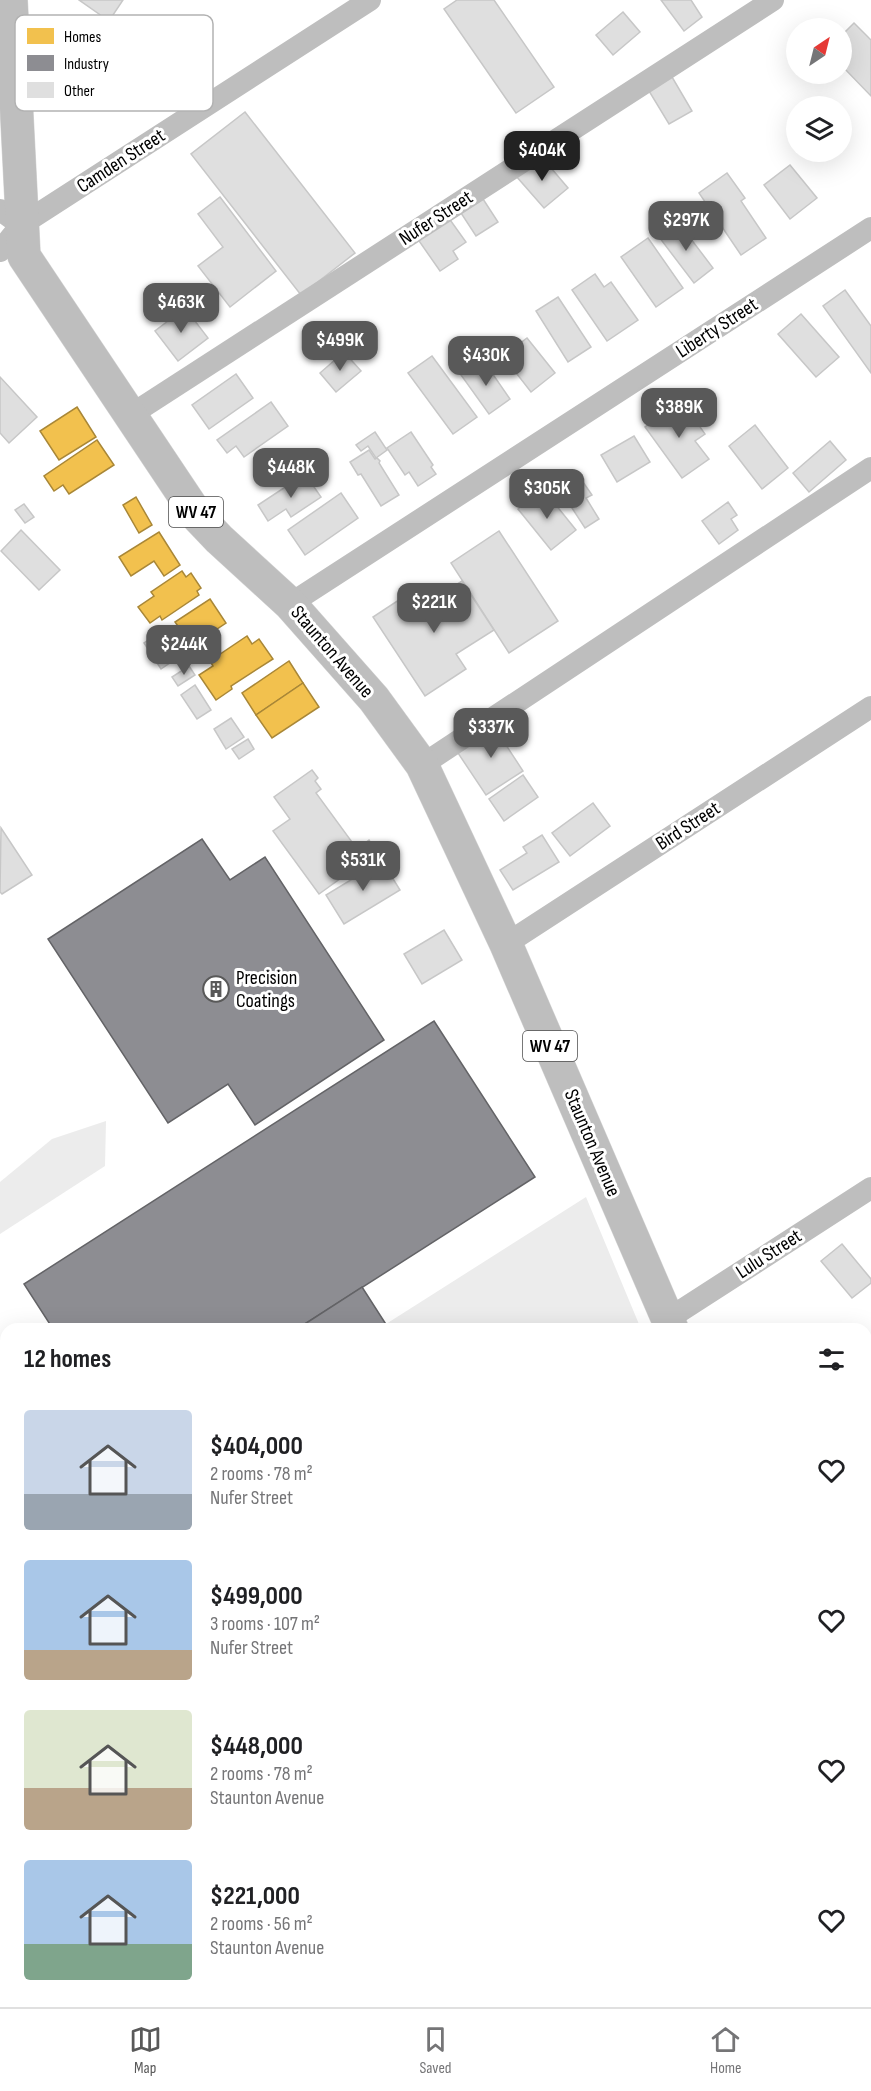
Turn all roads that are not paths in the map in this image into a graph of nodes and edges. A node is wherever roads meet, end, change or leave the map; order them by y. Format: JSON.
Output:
{"nodes":[{"id":1,"x":11,"y":0,"type":"edge"},
{"id":2,"x":370,"y":0,"type":"edge"},
{"id":3,"x":774,"y":0,"type":"edge"},
{"id":4,"x":213,"y":95,"type":"edge"},
{"id":5,"x":187,"y":111,"type":"edge"},
{"id":6,"x":10,"y":218,"type":"edge"},
{"id":7,"x":871,"y":228,"type":"edge"},
{"id":8,"x":0,"y":251,"type":"edge"},
{"id":9,"x":129,"y":416,"type":"junction"},
{"id":10,"x":871,"y":468,"type":"edge"},
{"id":11,"x":290,"y":604,"type":"junction"},
{"id":12,"x":871,"y":707,"type":"edge"},
{"id":13,"x":422,"y":765,"type":"junction"},
{"id":14,"x":506,"y":944,"type":"junction"},
{"id":15,"x":871,"y":1188,"type":"edge"},
{"id":16,"x":670,"y":1323,"type":"edge"},
{"id":17,"x":671,"y":1323,"type":"edge"}],
"edges":[{"from":1,"to":6,"type":"main road","name":"Staunton Avenue","number":"WV 47"},
{"from":2,"to":4,"type":"street","name":"Camden Street"},
{"from":3,"to":9,"type":"street","name":"Nufer Street"},
{"from":5,"to":6,"type":"street","name":"Camden Street"},
{"from":6,"to":8,"type":"street","name":"Camden Street"},
{"from":6,"to":9,"type":"main road","name":"Staunton Avenue","number":"WV 47"},
{"from":7,"to":11,"type":"street","name":"Liberty Street"},
{"from":9,"to":11,"type":"main road","name":"Staunton Avenue","number":"WV 47"},
{"from":10,"to":13,"type":"street"},
{"from":11,"to":13,"type":"main road","name":"Staunton Avenue","number":"WV 47"},
{"from":12,"to":14,"type":"street","name":"Bird Street"},
{"from":13,"to":14,"type":"main road","name":"Staunton Avenue","number":"WV 47"},
{"from":14,"to":16,"type":"main road","name":"Staunton Avenue","number":"WV 47"},
{"from":15,"to":17,"type":"street","name":"Lulu Street"}]}
